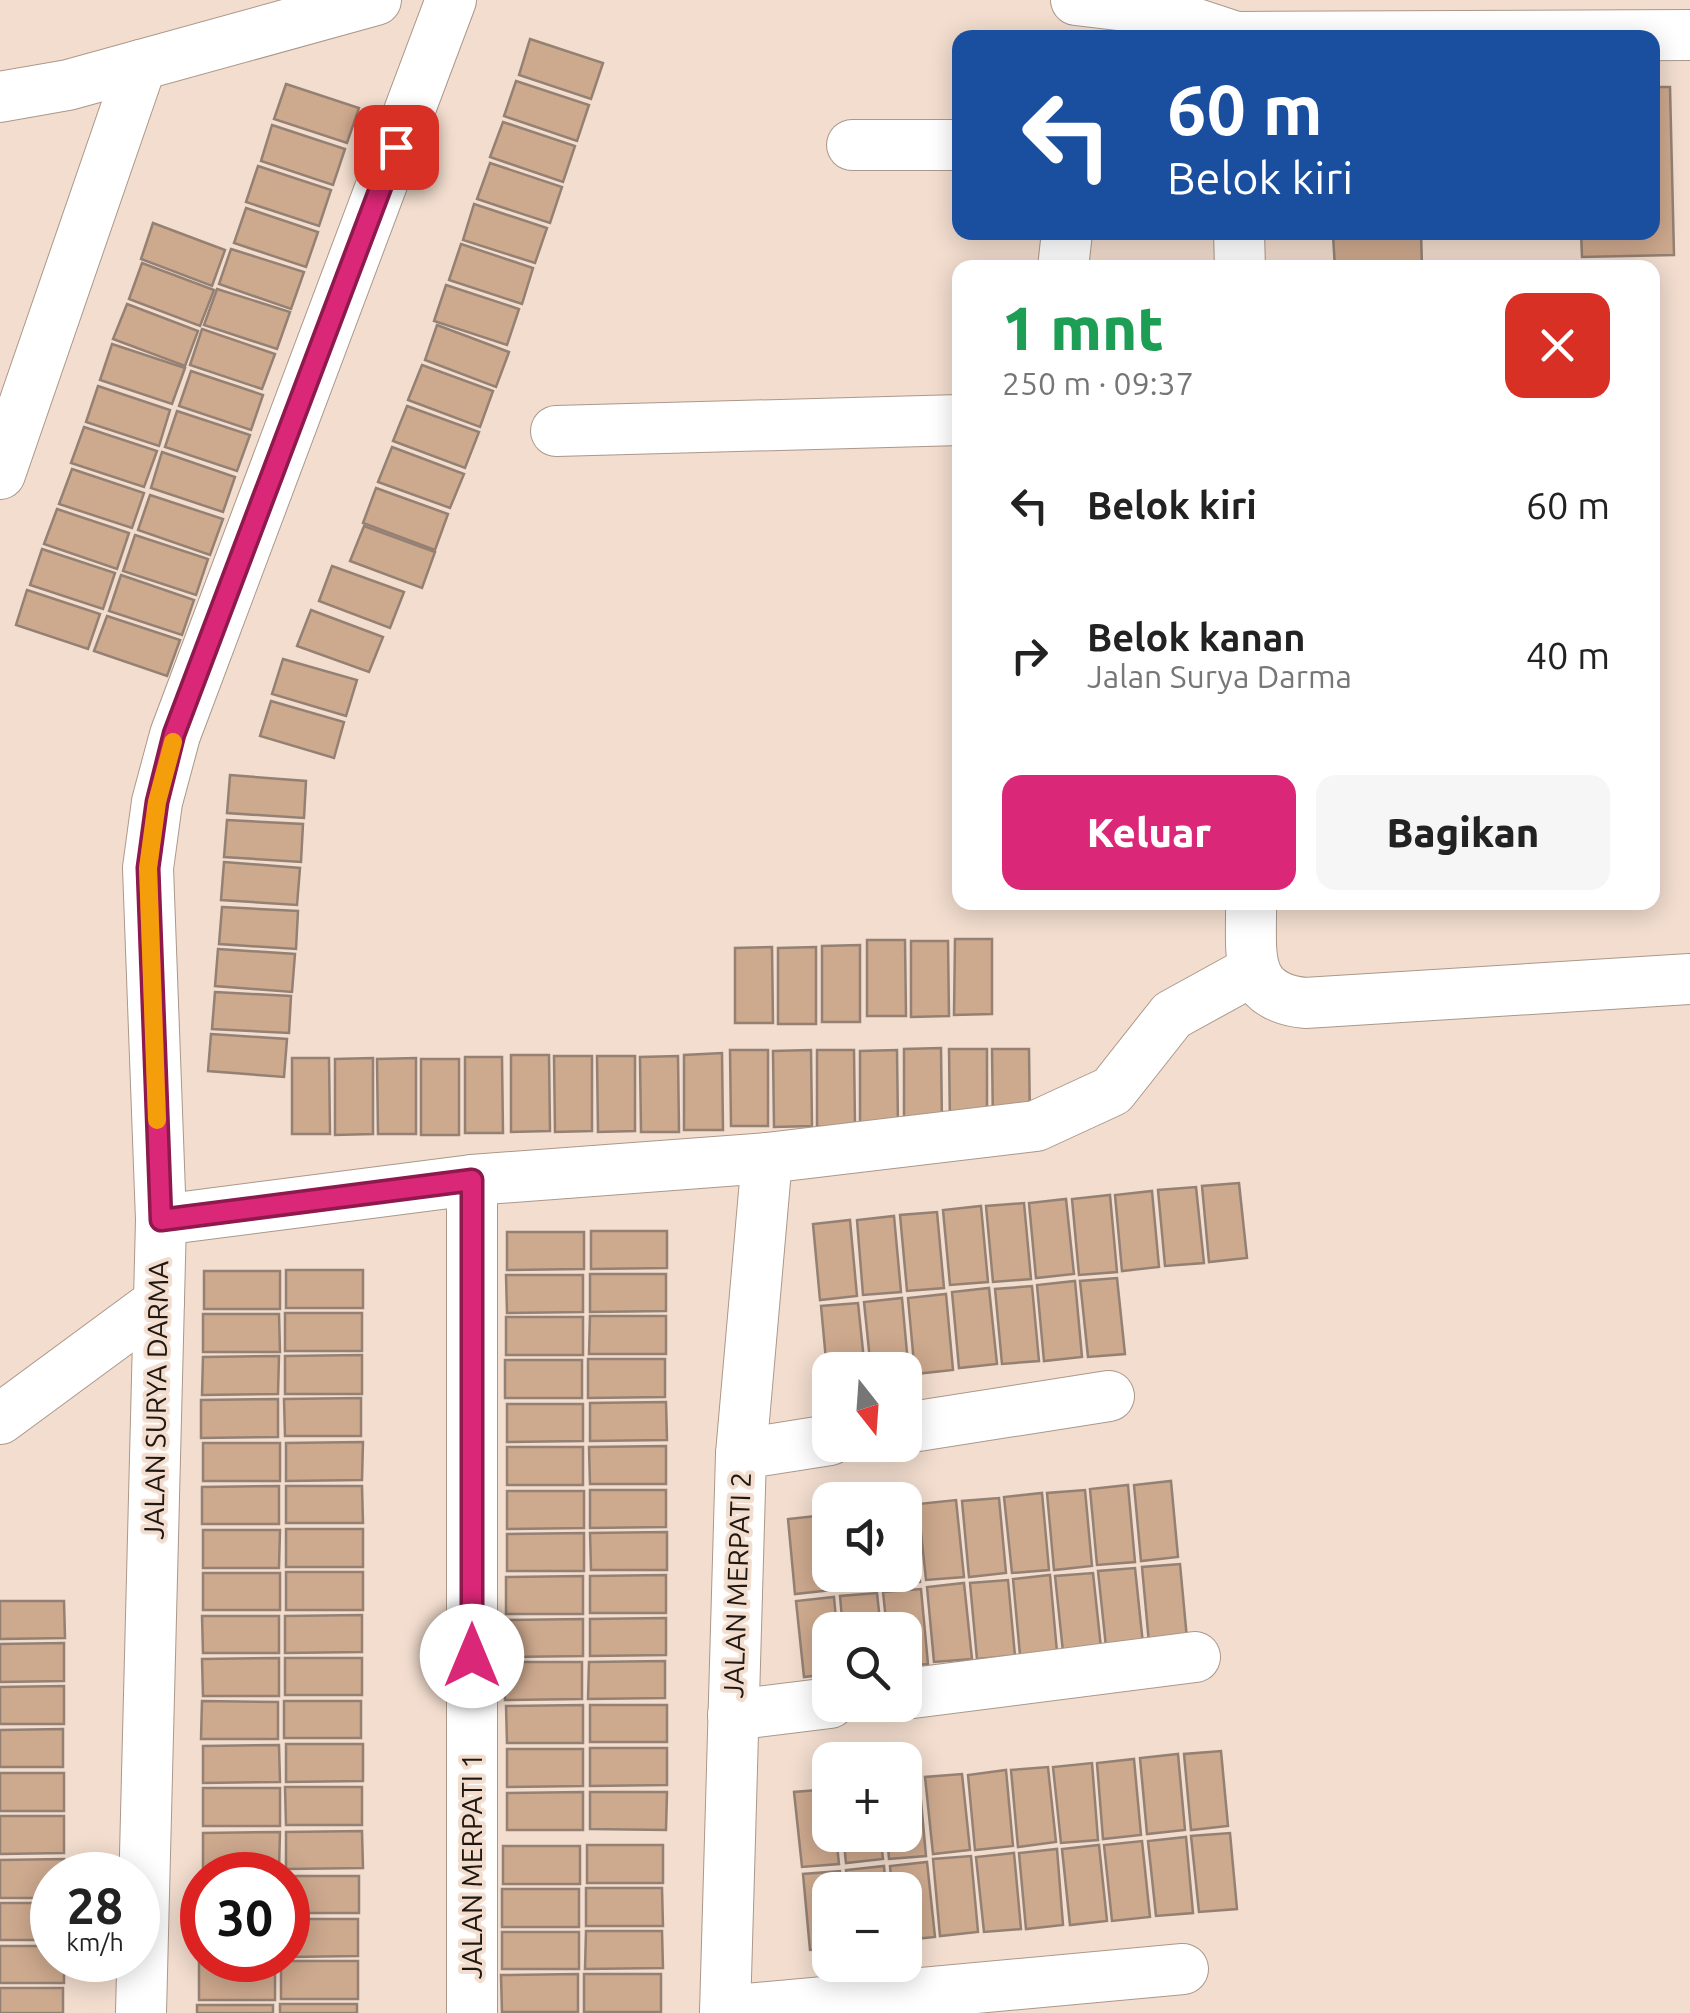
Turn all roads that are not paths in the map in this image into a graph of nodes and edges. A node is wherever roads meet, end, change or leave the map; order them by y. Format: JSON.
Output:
{"nodes":[{"id":1,"x":376,"y":0,"type":"edge"},
{"id":2,"x":451,"y":0,"type":"edge"},
{"id":3,"x":1077,"y":0,"type":"edge"},
{"id":4,"x":1232,"y":0,"type":"edge"},
{"id":5,"x":1150,"y":4,"type":"edge"},
{"id":6,"x":229,"y":20,"type":"edge"},
{"id":7,"x":1078,"y":30,"type":"edge"},
{"id":8,"x":1218,"y":30,"type":"edge"},
{"id":9,"x":1235,"y":30,"type":"edge"},
{"id":10,"x":1660,"y":35,"type":"edge"},
{"id":11,"x":1690,"y":35,"type":"edge"},
{"id":12,"x":141,"y":65,"type":"junction"},
{"id":13,"x":0,"y":97,"type":"edge"},
{"id":14,"x":852,"y":145,"type":"dead end"},
{"id":15,"x":952,"y":145,"type":"edge"},
{"id":16,"x":952,"y":420,"type":"edge"},
{"id":17,"x":556,"y":432,"type":"dead end"},
{"id":18,"x":0,"y":474,"type":"edge"},
{"id":19,"x":1251,"y":910,"type":"edge"},
{"id":20,"x":1252,"y":971,"type":"junction"},
{"id":21,"x":1690,"y":979,"type":"edge"},
{"id":22,"x":767,"y":1158,"type":"junction"},
{"id":23,"x":472,"y":1180,"type":"junction"},
{"id":24,"x":161,"y":1220,"type":"junction"},
{"id":25,"x":159,"y":1302,"type":"junction"},
{"id":26,"x":1109,"y":1396,"type":"dead end"},
{"id":27,"x":0,"y":1420,"type":"edge"},
{"id":28,"x":922,"y":1425,"type":"edge"},
{"id":29,"x":812,"y":1443,"type":"edge"},
{"id":30,"x":741,"y":1454,"type":"junction"},
{"id":31,"x":1195,"y":1658,"type":"dead end"},
{"id":32,"x":922,"y":1692,"type":"edge"},
{"id":33,"x":812,"y":1705,"type":"edge"},
{"id":34,"x":733,"y":1715,"type":"junction"},
{"id":35,"x":1183,"y":1969,"type":"dead end"},
{"id":36,"x":725,"y":2012,"type":"edge"},
{"id":37,"x":140,"y":2013,"type":"edge"},
{"id":38,"x":472,"y":2013,"type":"edge"}],
"edges":[{"from":1,"to":6,"type":"street"},
{"from":2,"to":24,"type":"street","name":"JALAN SURYA DARMA"},
{"from":3,"to":5,"type":"street"},
{"from":3,"to":7,"type":"street"},
{"from":4,"to":9,"type":"street"},
{"from":5,"to":8,"type":"street"},
{"from":6,"to":12,"type":"street"},
{"from":10,"to":11,"type":"street"},
{"from":12,"to":13,"type":"street"},
{"from":12,"to":18,"type":"street"},
{"from":14,"to":15,"type":"street"},
{"from":16,"to":17,"type":"street"},
{"from":19,"to":20,"type":"street"},
{"from":20,"to":21,"type":"street"},
{"from":20,"to":22,"type":"street"},
{"from":22,"to":23,"type":"street"},
{"from":22,"to":30,"type":"street","name":"JALAN MERPATI 2"},
{"from":23,"to":24,"type":"street"},
{"from":23,"to":38,"type":"street","name":"JALAN MERPATI 1"},
{"from":24,"to":25,"type":"street","name":"JALAN SURYA DARMA"},
{"from":25,"to":27,"type":"street"},
{"from":25,"to":37,"type":"street","name":"JALAN SURYA DARMA"},
{"from":26,"to":28,"type":"street"},
{"from":29,"to":30,"type":"street"},
{"from":30,"to":34,"type":"street","name":"JALAN MERPATI 2"},
{"from":31,"to":32,"type":"street"},
{"from":33,"to":34,"type":"street"},
{"from":34,"to":36,"type":"street","name":"JALAN MERPATI 2"},
{"from":35,"to":36,"type":"street"}]}
